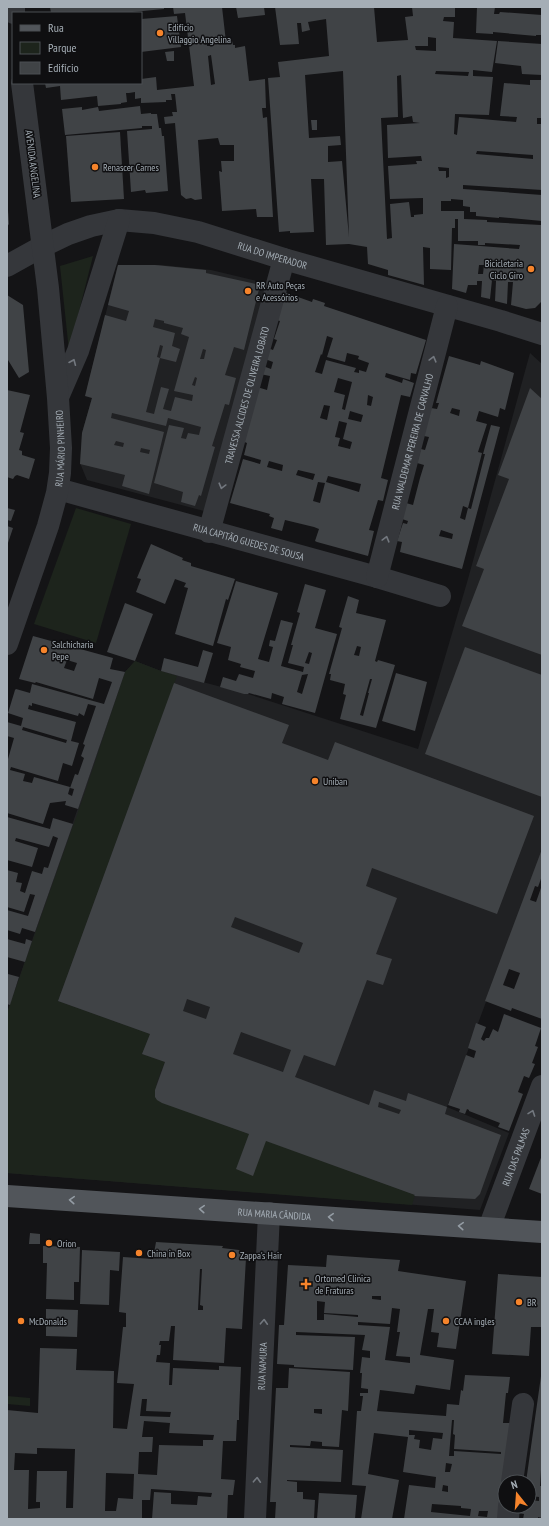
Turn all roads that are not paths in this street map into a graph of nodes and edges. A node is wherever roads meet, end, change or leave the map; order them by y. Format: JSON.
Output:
{"nodes":[{"id":1,"x":22,"y":84,"type":"edge"},
{"id":2,"x":119,"y":220,"type":"junction"},
{"id":3,"x":43,"y":246,"type":"junction"},
{"id":4,"x":284,"y":259,"type":"junction"},
{"id":5,"x":7,"y":266,"type":"edge"},
{"id":6,"x":447,"y":306,"type":"junction"},
{"id":7,"x":542,"y":334,"type":"edge"},
{"id":8,"x":58,"y":398,"type":"junction"},
{"id":9,"x":58,"y":488,"type":"junction"},
{"id":10,"x":209,"y":532,"type":"junction"},
{"id":11,"x":376,"y":577,"type":"junction"},
{"id":12,"x":440,"y":596,"type":"dead end"},
{"id":13,"x":7,"y":644,"type":"edge"},
{"id":14,"x":542,"y":1086,"type":"edge"},
{"id":15,"x":7,"y":1196,"type":"edge"},
{"id":16,"x":269,"y":1213,"type":"junction"},
{"id":17,"x":489,"y":1228,"type":"junction"},
{"id":18,"x":542,"y":1232,"type":"edge"},
{"id":19,"x":523,"y":1404,"type":"dead end"},
{"id":20,"x":513,"y":1474,"type":"edge"},
{"id":21,"x":255,"y":1519,"type":"edge"}],
"edges":[{"from":1,"to":3,"type":"street","name":"AVENIDA ANGELINA"},
{"from":2,"to":3,"type":"street","name":"RUA DO IMPERADOR"},
{"from":2,"to":4,"type":"street","name":"RUA DO IMPERADOR"},
{"from":8,"to":2,"type":"street","one_way":true},
{"from":3,"to":5,"type":"street","name":"RUA DO IMPERADOR"},
{"from":3,"to":8,"type":"street","name":"RUA MÁRIO PINHEIRO"},
{"from":4,"to":6,"type":"street","name":"RUA DO IMPERADOR"},
{"from":4,"to":10,"type":"street","name":"TRAVESSA ALCIDES DE OLIVEIRA LOBATO","one_way":true},
{"from":6,"to":7,"type":"street","name":"RUA DO IMPERADOR"},
{"from":11,"to":6,"type":"street","name":"RUA WALDEMAR PEREIRA DE CARVALHO","one_way":true},
{"from":8,"to":9,"type":"street","name":"RUA MÁRIO PINHEIRO"},
{"from":9,"to":10,"type":"street","name":"RUA CAPITÃO GUEDES DE SOUSA"},
{"from":9,"to":13,"type":"street","name":"RUA MÁRIO PINHEIRO"},
{"from":10,"to":11,"type":"street","name":"RUA CAPITÃO GUEDES DE SOUSA"},
{"from":11,"to":12,"type":"street","name":"RUA CAPITÃO GUEDES DE SOUSA"},
{"from":17,"to":14,"type":"street","name":"RUA DAS PALMAS","one_way":true},
{"from":16,"to":15,"type":"main road","name":"RUA MARIA CÂNDIDA","one_way":true},
{"from":17,"to":16,"type":"main road","name":"RUA MARIA CÂNDIDA","one_way":true},
{"from":21,"to":16,"type":"street","name":"RUA NAMURA","one_way":true},
{"from":17,"to":18,"type":"main road","name":"RUA MARIA CÂNDIDA"},
{"from":19,"to":20,"type":"street"}]}
